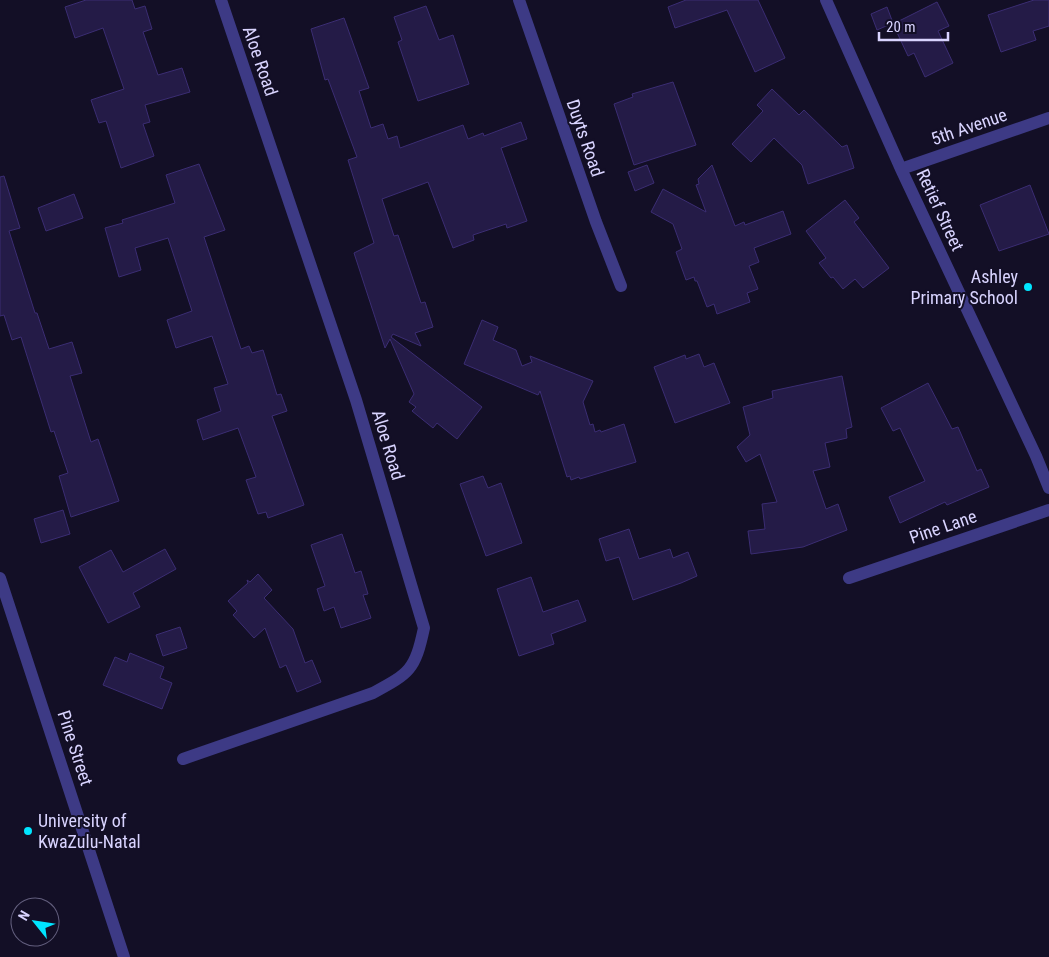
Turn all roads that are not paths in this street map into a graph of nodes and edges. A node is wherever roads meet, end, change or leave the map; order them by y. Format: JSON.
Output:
{"nodes":[{"id":1,"x":221,"y":0,"type":"edge"},
{"id":2,"x":520,"y":0,"type":"edge"},
{"id":3,"x":826,"y":0,"type":"edge"},
{"id":4,"x":1049,"y":118,"type":"edge"},
{"id":5,"x":901,"y":169,"type":"junction"},
{"id":6,"x":621,"y":286,"type":"dead end"},
{"id":7,"x":1049,"y":488,"type":"edge"},
{"id":8,"x":1049,"y":510,"type":"edge"},
{"id":9,"x":0,"y":578,"type":"edge"},
{"id":10,"x":849,"y":578,"type":"dead end"},
{"id":11,"x":183,"y":758,"type":"dead end"},
{"id":12,"x":124,"y":957,"type":"edge"}],
"edges":[{"from":1,"to":11,"type":"street","name":"Aloe Road"},
{"from":2,"to":6,"type":"street","name":"Duyts Road"},
{"from":3,"to":5,"type":"street","name":"Retief Street"},
{"from":4,"to":5,"type":"street","name":"5th Avenue"},
{"from":5,"to":7,"type":"street","name":"Retief Street"},
{"from":8,"to":10,"type":"street","name":"Pine Lane"},
{"from":9,"to":12,"type":"street","name":"Pine Street"}]}
